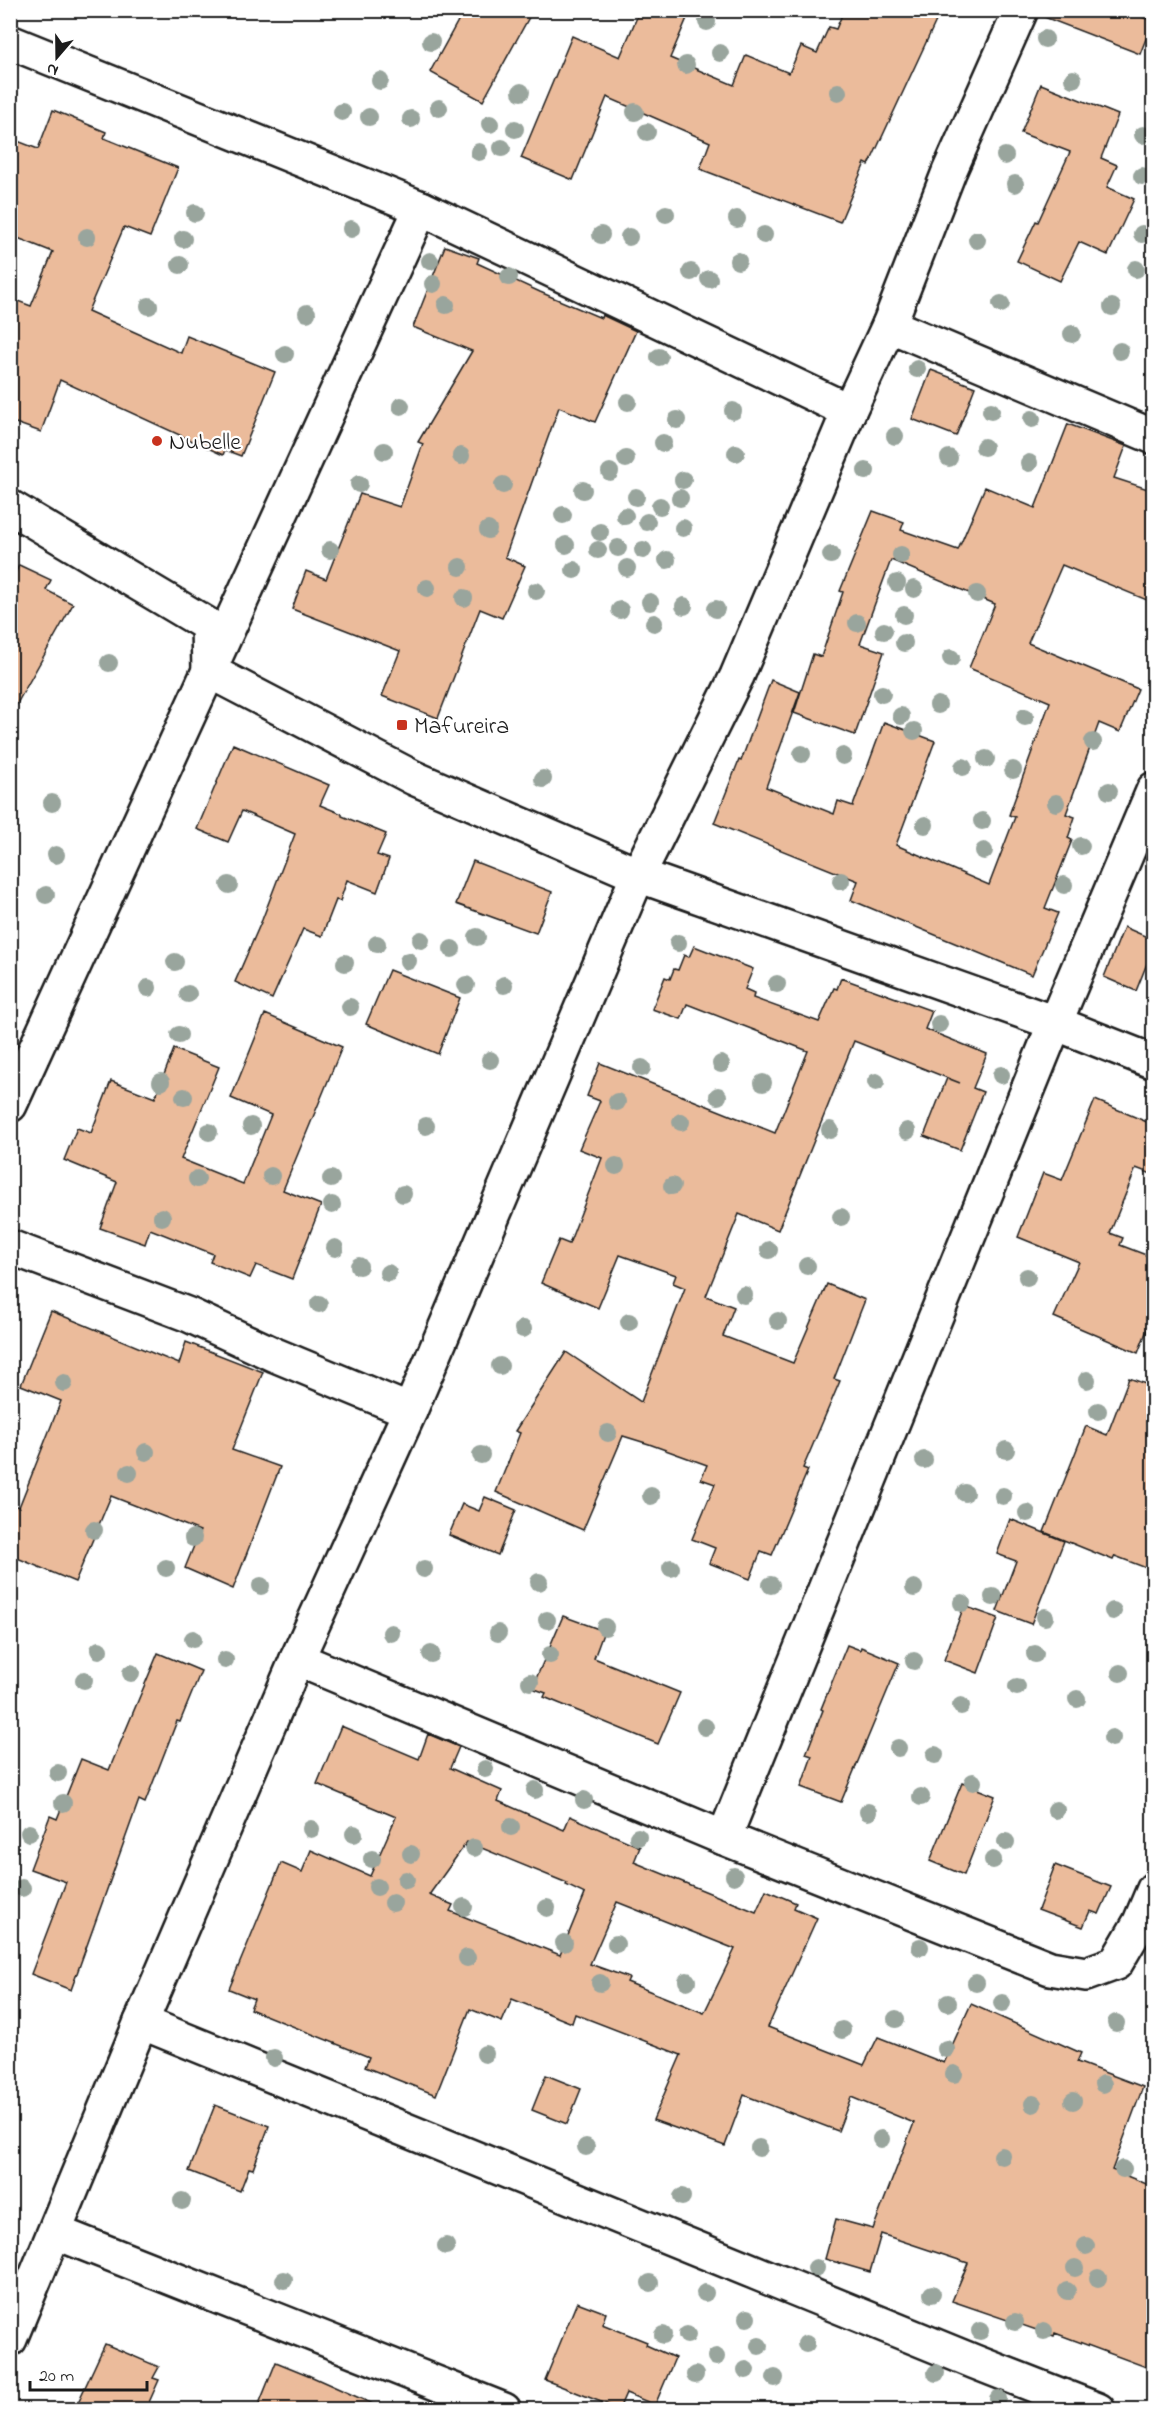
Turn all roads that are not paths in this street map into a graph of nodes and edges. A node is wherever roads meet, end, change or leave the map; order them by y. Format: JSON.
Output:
{"nodes":[{"id":1,"x":1021,"y":10,"type":"edge"},
{"id":2,"x":10,"y":42,"type":"edge"},
{"id":3,"x":421,"y":208,"type":"junction"},
{"id":4,"x":889,"y":325,"type":"junction"},
{"id":5,"x":849,"y":411,"type":"junction"},
{"id":6,"x":1154,"y":438,"type":"edge"},
{"id":7,"x":10,"y":507,"type":"edge"},
{"id":8,"x":209,"y":671,"type":"junction"},
{"id":9,"x":1154,"y":789,"type":"edge"},
{"id":10,"x":638,"y":875,"type":"junction"},
{"id":11,"x":1055,"y":1023,"type":"junction"},
{"id":12,"x":1154,"y":1062,"type":"edge"},
{"id":13,"x":10,"y":1105,"type":"edge"},
{"id":14,"x":10,"y":1247,"type":"edge"},
{"id":15,"x":410,"y":1411,"type":"junction"},
{"id":16,"x":297,"y":1659,"type":"junction"},
{"id":17,"x":724,"y":1838,"type":"junction"},
{"id":18,"x":1154,"y":1889,"type":"edge"},
{"id":19,"x":141,"y":2022,"type":"junction"},
{"id":20,"x":55,"y":2232,"type":"junction"},
{"id":21,"x":10,"y":2339,"type":"edge"},
{"id":22,"x":504,"y":2409,"type":"edge"},
{"id":23,"x":1098,"y":2409,"type":"edge"}],
"edges":[{"from":1,"to":4,"type":"street"},
{"from":2,"to":3,"type":"street"},
{"from":3,"to":5,"type":"street"},
{"from":3,"to":8,"type":"street"},
{"from":4,"to":5,"type":"street"},
{"from":4,"to":6,"type":"street"},
{"from":5,"to":10,"type":"street"},
{"from":7,"to":8,"type":"street"},
{"from":8,"to":10,"type":"street"},
{"from":8,"to":13,"type":"street"},
{"from":9,"to":11,"type":"street"},
{"from":10,"to":11,"type":"street"},
{"from":10,"to":15,"type":"street"},
{"from":11,"to":12,"type":"street"},
{"from":11,"to":17,"type":"street"},
{"from":14,"to":15,"type":"street"},
{"from":15,"to":16,"type":"street"},
{"from":16,"to":17,"type":"street"},
{"from":16,"to":19,"type":"street"},
{"from":17,"to":18,"type":"street"},
{"from":19,"to":20,"type":"street"},
{"from":19,"to":23,"type":"street"},
{"from":20,"to":21,"type":"street"},
{"from":20,"to":22,"type":"street"}]}
